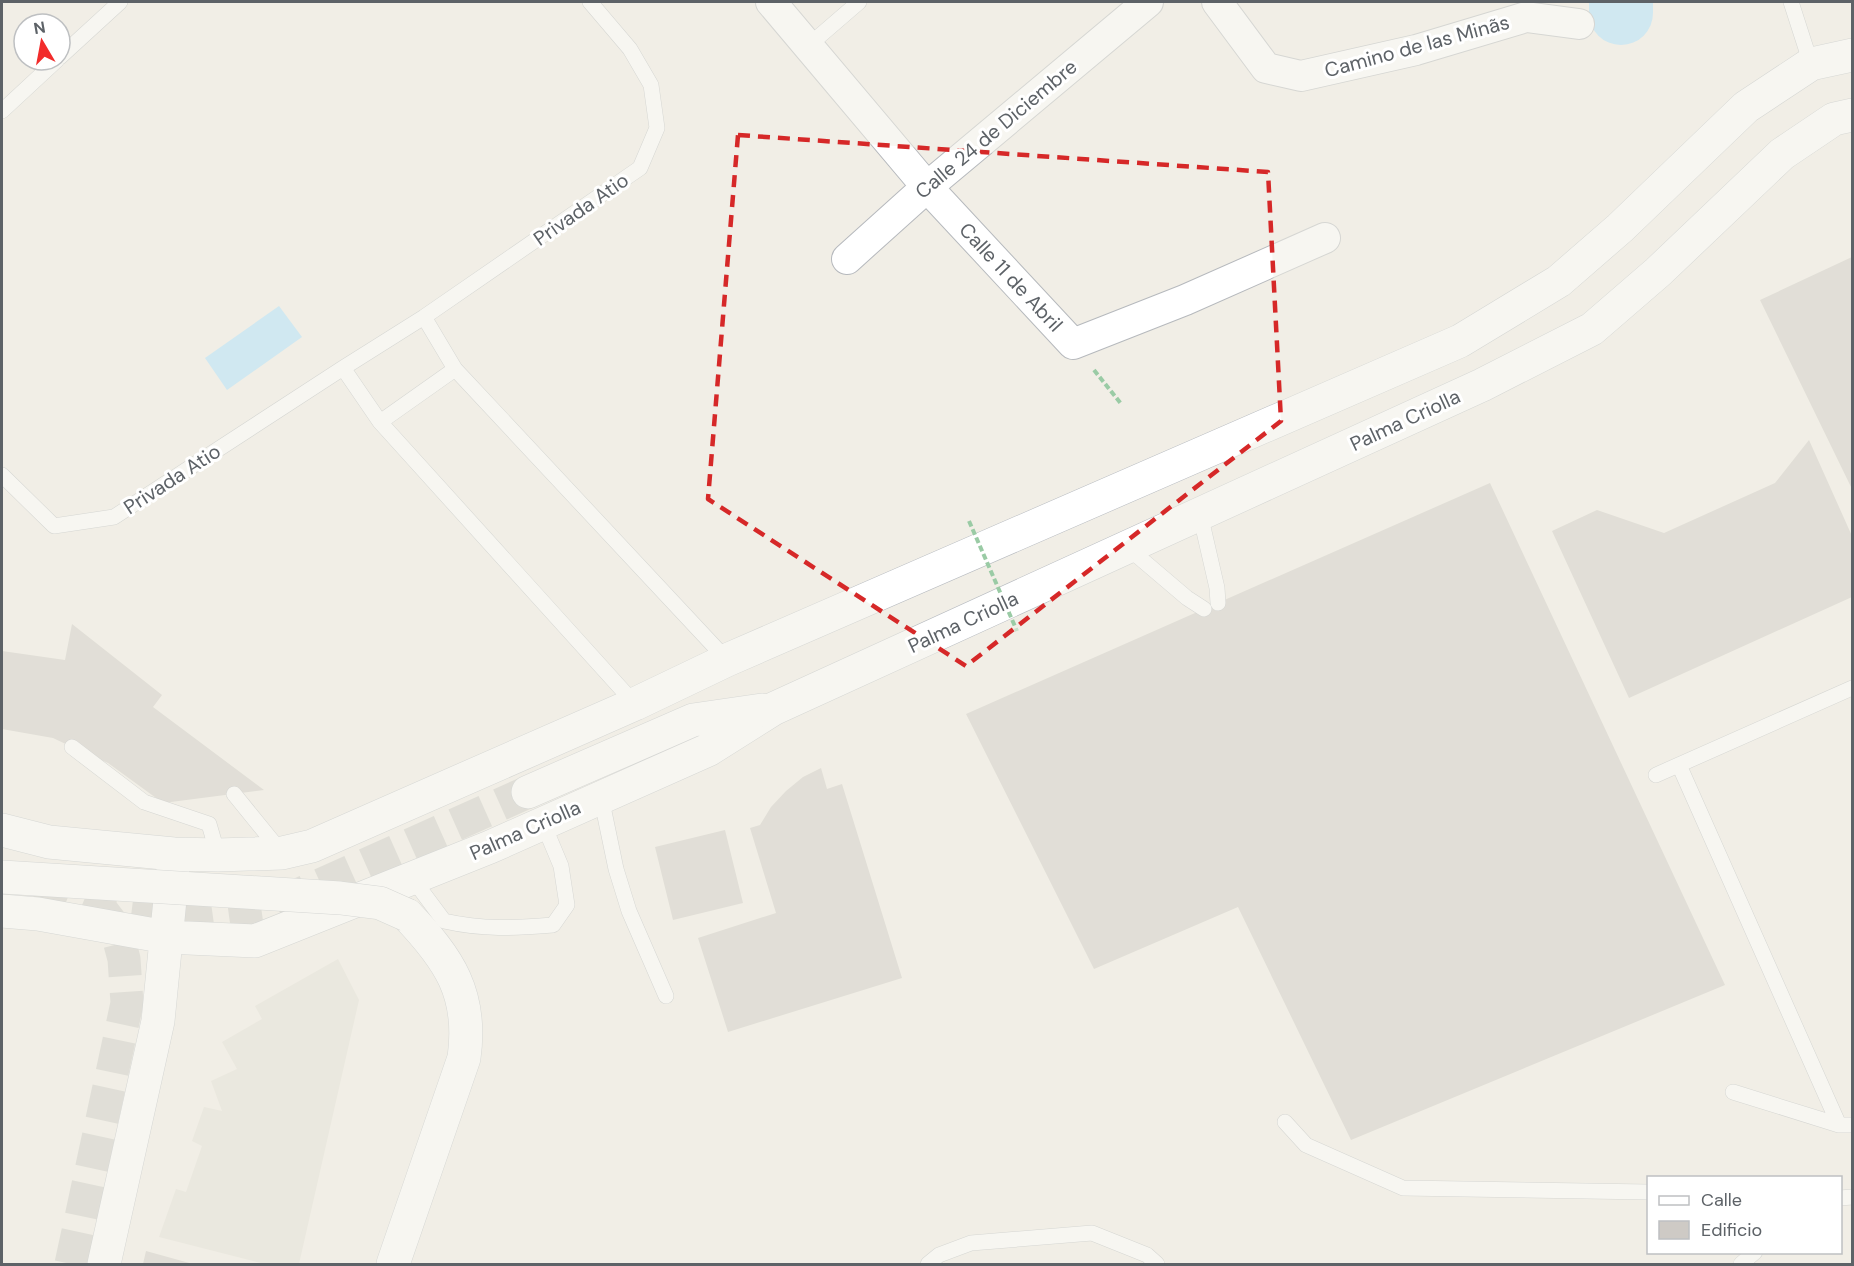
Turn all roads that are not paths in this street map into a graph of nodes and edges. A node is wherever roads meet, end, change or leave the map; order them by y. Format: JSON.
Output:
{"nodes":[{"id":1,"x":120,"y":2,"type":"edge"},
{"id":2,"x":590,"y":2,"type":"edge"},
{"id":3,"x":771,"y":2,"type":"edge"},
{"id":4,"x":859,"y":2,"type":"edge"},
{"id":5,"x":1148,"y":2,"type":"edge"},
{"id":6,"x":1217,"y":2,"type":"edge"},
{"id":7,"x":1791,"y":2,"type":"edge"},
{"id":8,"x":1579,"y":24,"type":"dead end"},
{"id":9,"x":1852,"y":41,"type":"edge"},
{"id":10,"x":72,"y":46,"type":"edge"},
{"id":11,"x":808,"y":46,"type":"junction"},
{"id":12,"x":1852,"y":55,"type":"edge"},
{"id":13,"x":1811,"y":64,"type":"junction"},
{"id":14,"x":44,"y":72,"type":"edge"},
{"id":15,"x":2,"y":111,"type":"edge"},
{"id":16,"x":1852,"y":115,"type":"edge"},
{"id":17,"x":927,"y":186,"type":"junction"},
{"id":18,"x":1325,"y":238,"type":"dead end"},
{"id":19,"x":847,"y":259,"type":"dead end"},
{"id":20,"x":424,"y":317,"type":"junction"},
{"id":21,"x":343,"y":368,"type":"junction"},
{"id":22,"x":455,"y":369,"type":"junction"},
{"id":23,"x":380,"y":422,"type":"junction"},
{"id":24,"x":2,"y":475,"type":"edge"},
{"id":25,"x":1200,"y":514,"type":"junction"},
{"id":26,"x":1127,"y":547,"type":"junction"},
{"id":27,"x":728,"y":660,"type":"junction"},
{"id":28,"x":1852,"y":688,"type":"edge"},
{"id":29,"x":635,"y":704,"type":"junction"},
{"id":30,"x":773,"y":709,"type":"junction"},
{"id":31,"x":72,"y":747,"type":"dead end"},
{"id":32,"x":1679,"y":765,"type":"junction"},
{"id":33,"x":1656,"y":775,"type":"dead end"},
{"id":34,"x":528,"y":792,"type":"tunnel mouth"},
{"id":35,"x":234,"y":794,"type":"dead end"},
{"id":36,"x":601,"y":797,"type":"junction"},
{"id":37,"x":543,"y":823,"type":"junction"},
{"id":38,"x":2,"y":830,"type":"edge"},
{"id":39,"x":139,"y":850,"type":"junction"},
{"id":40,"x":282,"y":853,"type":"junction"},
{"id":41,"x":174,"y":854,"type":"junction"},
{"id":42,"x":218,"y":855,"type":"junction"},
{"id":43,"x":2,"y":877,"type":"edge"},
{"id":44,"x":412,"y":878,"type":"junction"},
{"id":45,"x":2,"y":911,"type":"edge"},
{"id":46,"x":116,"y":928,"type":"junction"},
{"id":47,"x":166,"y":937,"type":"junction"},
{"id":48,"x":666,"y":996,"type":"dead end"},
{"id":49,"x":158,"y":1021,"type":"junction"},
{"id":50,"x":1733,"y":1092,"type":"dead end"},
{"id":51,"x":1285,"y":1122,"type":"dead end"},
{"id":52,"x":1846,"y":1125,"type":"edge"},
{"id":53,"x":1647,"y":1192,"type":"edge"},
{"id":54,"x":1753,"y":1254,"type":"edge"},
{"id":55,"x":104,"y":1264,"type":"edge"},
{"id":56,"x":393,"y":1264,"type":"edge"},
{"id":57,"x":928,"y":1264,"type":"edge"},
{"id":58,"x":1157,"y":1264,"type":"edge"},
{"id":59,"x":1741,"y":1264,"type":"edge"}],
"edges":[{"from":1,"to":10,"type":"lane"},
{"from":2,"to":20,"type":"lane","name":"Privada Atio"},
{"from":3,"to":11,"type":"street","name":"Calle 11 de Abril"},
{"from":4,"to":11,"type":"lane"},
{"from":5,"to":17,"type":"street","name":"Calle 24 de Diciembre"},
{"from":6,"to":8,"type":"street","name":"Camino de las Minãs"},
{"from":7,"to":13,"type":"lane"},
{"from":9,"to":13,"type":"lane"},
{"from":11,"to":17,"type":"street","name":"Calle 11 de Abril"},
{"from":12,"to":13,"type":"main road"},
{"from":13,"to":27,"type":"main road"},
{"from":14,"to":15,"type":"lane"},
{"from":16,"to":25,"type":"main road","name":"Palma Criolla"},
{"from":17,"to":18,"type":"street","name":"Calle 11 de Abril"},
{"from":17,"to":19,"type":"street","name":"Calle 24 de Diciembre"},
{"from":20,"to":21,"type":"lane","name":"Privada Atio"},
{"from":20,"to":22,"type":"lane"},
{"from":21,"to":23,"type":"lane"},
{"from":21,"to":24,"type":"lane","name":"Privada Atio"},
{"from":22,"to":23,"type":"lane"},
{"from":22,"to":27,"type":"lane"},
{"from":23,"to":29,"type":"lane"},
{"from":25,"to":26,"type":"main road","name":"Palma Criolla"},
{"from":25,"to":26,"type":"lane"},
{"from":26,"to":30,"type":"main road","name":"Palma Criolla"},
{"from":27,"to":29,"type":"main road"},
{"from":28,"to":32,"type":"lane"},
{"from":29,"to":40,"type":"main road"},
{"from":30,"to":34,"type":"main road"},
{"from":30,"to":36,"type":"main road","name":"Palma Criolla"},
{"from":31,"to":42,"type":"lane"},
{"from":32,"to":33,"type":"lane"},
{"from":32,"to":52,"type":"lane"},
{"from":35,"to":40,"type":"lane"},
{"from":36,"to":37,"type":"main road","name":"Palma Criolla"},
{"from":36,"to":48,"type":"lane"},
{"from":37,"to":44,"type":"main road","name":"Palma Criolla"},
{"from":37,"to":44,"type":"lane"},
{"from":38,"to":39,"type":"main road"},
{"from":39,"to":41,"type":"main road"},
{"from":39,"to":46,"type":"main road"},
{"from":40,"to":42,"type":"main road"},
{"from":41,"to":42,"type":"main road"},
{"from":41,"to":47,"type":"main road"},
{"from":43,"to":56,"type":"main road","bridge":true},
{"from":44,"to":47,"type":"main road","name":"Palma Criolla"},
{"from":45,"to":46,"type":"main road","name":"Palma Criolla"},
{"from":46,"to":47,"type":"main road","name":"Palma Criolla"},
{"from":46,"to":49,"type":"main road"},
{"from":47,"to":49,"type":"main road"},
{"from":49,"to":55,"type":"main road"},
{"from":50,"to":52,"type":"lane"},
{"from":51,"to":53,"type":"lane"},
{"from":54,"to":59,"type":"lane"},
{"from":57,"to":58,"type":"lane"}]}
